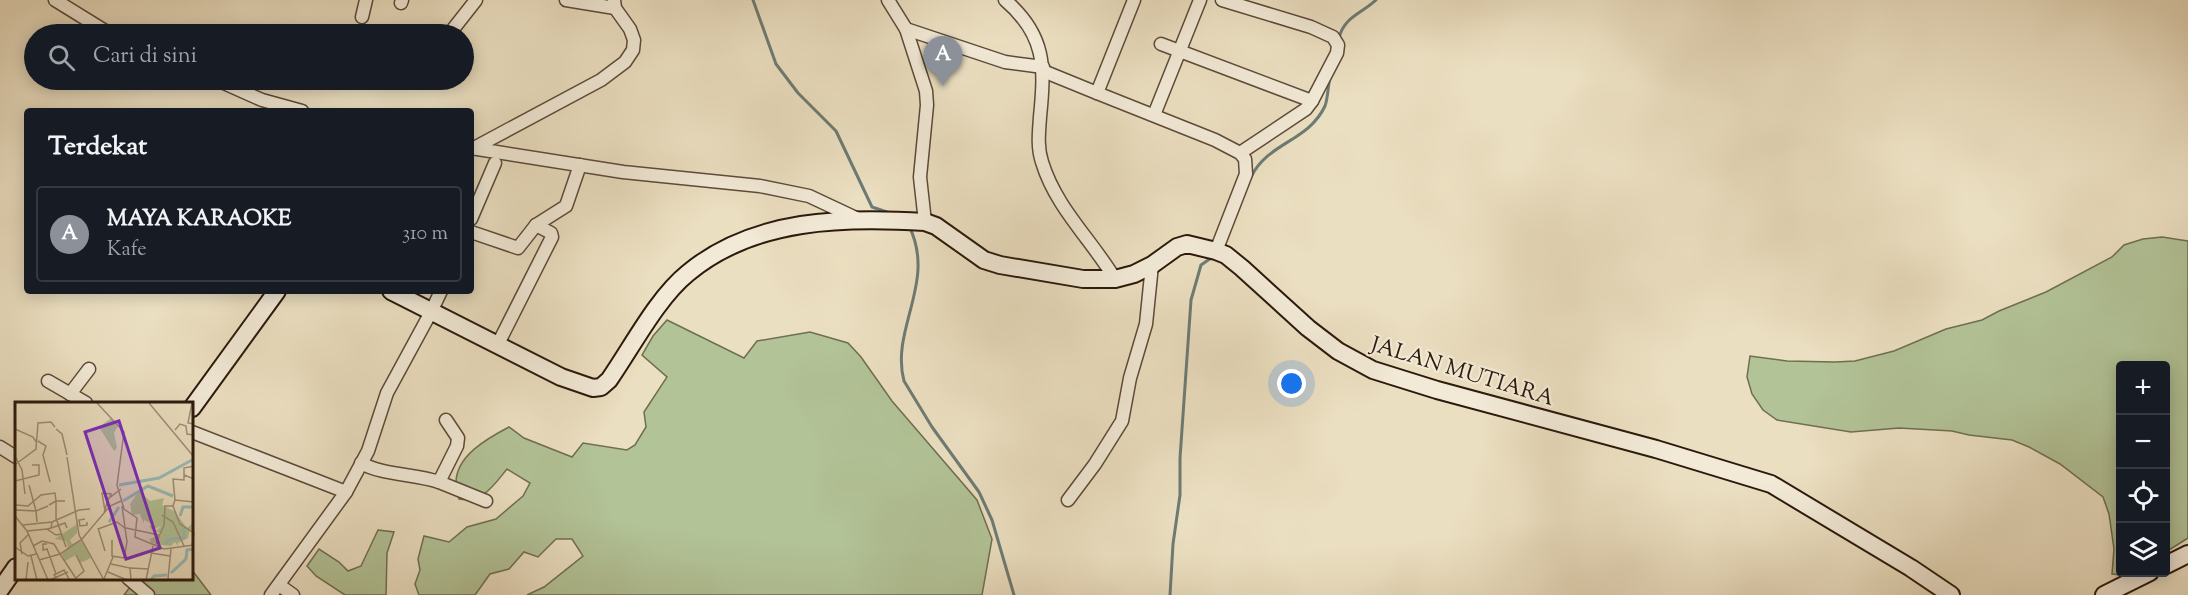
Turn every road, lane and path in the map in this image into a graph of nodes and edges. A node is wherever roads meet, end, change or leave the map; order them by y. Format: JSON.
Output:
{"nodes":[{"id":1,"x":55,"y":0,"type":"edge"},
{"id":2,"x":366,"y":0,"type":"edge"},
{"id":3,"x":476,"y":0,"type":"edge"},
{"id":4,"x":566,"y":0,"type":"edge"},
{"id":5,"x":888,"y":0,"type":"edge"},
{"id":6,"x":1005,"y":0,"type":"edge"},
{"id":7,"x":1134,"y":0,"type":"edge"},
{"id":8,"x":1200,"y":0,"type":"edge"},
{"id":9,"x":1222,"y":0,"type":"edge"},
{"id":10,"x":614,"y":4,"type":"edge"},
{"id":11,"x":362,"y":17,"type":"dead end"},
{"id":12,"x":94,"y":24,"type":"edge"},
{"id":13,"x":457,"y":24,"type":"edge"},
{"id":14,"x":906,"y":29,"type":"junction"},
{"id":15,"x":1161,"y":44,"type":"dead end"},
{"id":16,"x":1179,"y":50,"type":"junction"},
{"id":17,"x":1043,"y":69,"type":"junction"},
{"id":18,"x":235,"y":90,"type":"edge"},
{"id":19,"x":1097,"y":93,"type":"junction"},
{"id":20,"x":1312,"y":101,"type":"junction"},
{"id":21,"x":264,"y":106,"type":"edge"},
{"id":22,"x":279,"y":108,"type":"edge"},
{"id":23,"x":1154,"y":115,"type":"junction"},
{"id":24,"x":474,"y":147,"type":"edge"},
{"id":25,"x":474,"y":148,"type":"edge"},
{"id":26,"x":1240,"y":153,"type":"junction"},
{"id":27,"x":495,"y":163,"type":"dead end"},
{"id":28,"x":580,"y":165,"type":"junction"},
{"id":29,"x":474,"y":212,"type":"edge"},
{"id":30,"x":862,"y":221,"type":"junction"},
{"id":31,"x":925,"y":222,"type":"junction"},
{"id":32,"x":536,"y":225,"type":"junction"},
{"id":33,"x":474,"y":233,"type":"edge"},
{"id":34,"x":1217,"y":251,"type":"junction"},
{"id":35,"x":1152,"y":265,"type":"junction"},
{"id":36,"x":1115,"y":279,"type":"junction"},
{"id":37,"x":275,"y":294,"type":"edge"},
{"id":38,"x":397,"y":294,"type":"edge"},
{"id":39,"x":440,"y":294,"type":"edge"},
{"id":40,"x":431,"y":312,"type":"junction"},
{"id":41,"x":497,"y":346,"type":"junction"},
{"id":42,"x":89,"y":369,"type":"dead end"},
{"id":43,"x":48,"y":381,"type":"dead end"},
{"id":44,"x":70,"y":394,"type":"junction"},
{"id":45,"x":84,"y":402,"type":"edge"},
{"id":46,"x":194,"y":405,"type":"edge"},
{"id":47,"x":446,"y":420,"type":"dead end"},
{"id":48,"x":194,"y":433,"type":"edge"},
{"id":49,"x":0,"y":447,"type":"edge"},
{"id":50,"x":15,"y":456,"type":"edge"},
{"id":51,"x":361,"y":463,"type":"junction"},
{"id":52,"x":439,"y":482,"type":"junction"},
{"id":53,"x":346,"y":492,"type":"junction"},
{"id":54,"x":1068,"y":500,"type":"dead end"},
{"id":55,"x":486,"y":501,"type":"dead end"},
{"id":56,"x":2188,"y":554,"type":"edge"},
{"id":57,"x":2170,"y":563,"type":"edge"},
{"id":58,"x":15,"y":568,"type":"edge"},
{"id":59,"x":2142,"y":577,"type":"edge"},
{"id":60,"x":129,"y":580,"type":"edge"},
{"id":61,"x":275,"y":590,"type":"edge"},
{"id":62,"x":0,"y":591,"type":"edge"},
{"id":63,"x":148,"y":595,"type":"edge"},
{"id":64,"x":293,"y":595,"type":"edge"},
{"id":65,"x":1951,"y":595,"type":"edge"},
{"id":66,"x":2104,"y":595,"type":"edge"}],
"edges":[{"from":1,"to":12,"type":"street"},
{"from":2,"to":11,"type":"street"},
{"from":3,"to":13,"type":"street"},
{"from":4,"to":10,"type":"street"},
{"from":5,"to":14,"type":"street"},
{"from":6,"to":17,"type":"street"},
{"from":7,"to":19,"type":"street"},
{"from":8,"to":16,"type":"street"},
{"from":9,"to":20,"type":"street"},
{"from":10,"to":24,"type":"street"},
{"from":14,"to":17,"type":"street"},
{"from":14,"to":31,"type":"street"},
{"from":15,"to":16,"type":"street"},
{"from":16,"to":20,"type":"street"},
{"from":16,"to":23,"type":"street"},
{"from":17,"to":19,"type":"street"},
{"from":17,"to":36,"type":"street"},
{"from":18,"to":21,"type":"street"},
{"from":19,"to":23,"type":"street"},
{"from":20,"to":26,"type":"street"},
{"from":21,"to":22,"type":"street"},
{"from":23,"to":26,"type":"street"},
{"from":25,"to":28,"type":"street"},
{"from":26,"to":34,"type":"street"},
{"from":27,"to":29,"type":"street"},
{"from":28,"to":30,"type":"street"},
{"from":28,"to":32,"type":"street"},
{"from":30,"to":31,"type":"street","name":"JALAN MUTIARA"},
{"from":30,"to":41,"type":"street","name":"JALAN MUTIARA"},
{"from":31,"to":36,"type":"street","name":"JALAN MUTIARA"},
{"from":32,"to":33,"type":"street"},
{"from":32,"to":41,"type":"street"},
{"from":34,"to":35,"type":"street","name":"JALAN MUTIARA"},
{"from":34,"to":65,"type":"street","name":"JALAN MUTIARA"},
{"from":35,"to":36,"type":"street","name":"JALAN MUTIARA"},
{"from":35,"to":54,"type":"street"},
{"from":37,"to":46,"type":"street"},
{"from":38,"to":40,"type":"street","name":"JALAN MUTIARA"},
{"from":39,"to":40,"type":"street"},
{"from":40,"to":41,"type":"street","name":"JALAN MUTIARA"},
{"from":40,"to":51,"type":"street"},
{"from":42,"to":44,"type":"street"},
{"from":43,"to":44,"type":"street"},
{"from":44,"to":45,"type":"street"},
{"from":47,"to":52,"type":"street"},
{"from":48,"to":53,"type":"street"},
{"from":49,"to":50,"type":"street"},
{"from":51,"to":52,"type":"street"},
{"from":51,"to":53,"type":"street"},
{"from":52,"to":55,"type":"street"},
{"from":53,"to":61,"type":"street"},
{"from":56,"to":57,"type":"street"},
{"from":58,"to":62,"type":"street"},
{"from":59,"to":66,"type":"street"},
{"from":60,"to":63,"type":"street"},
{"from":61,"to":64,"type":"street"}]}
